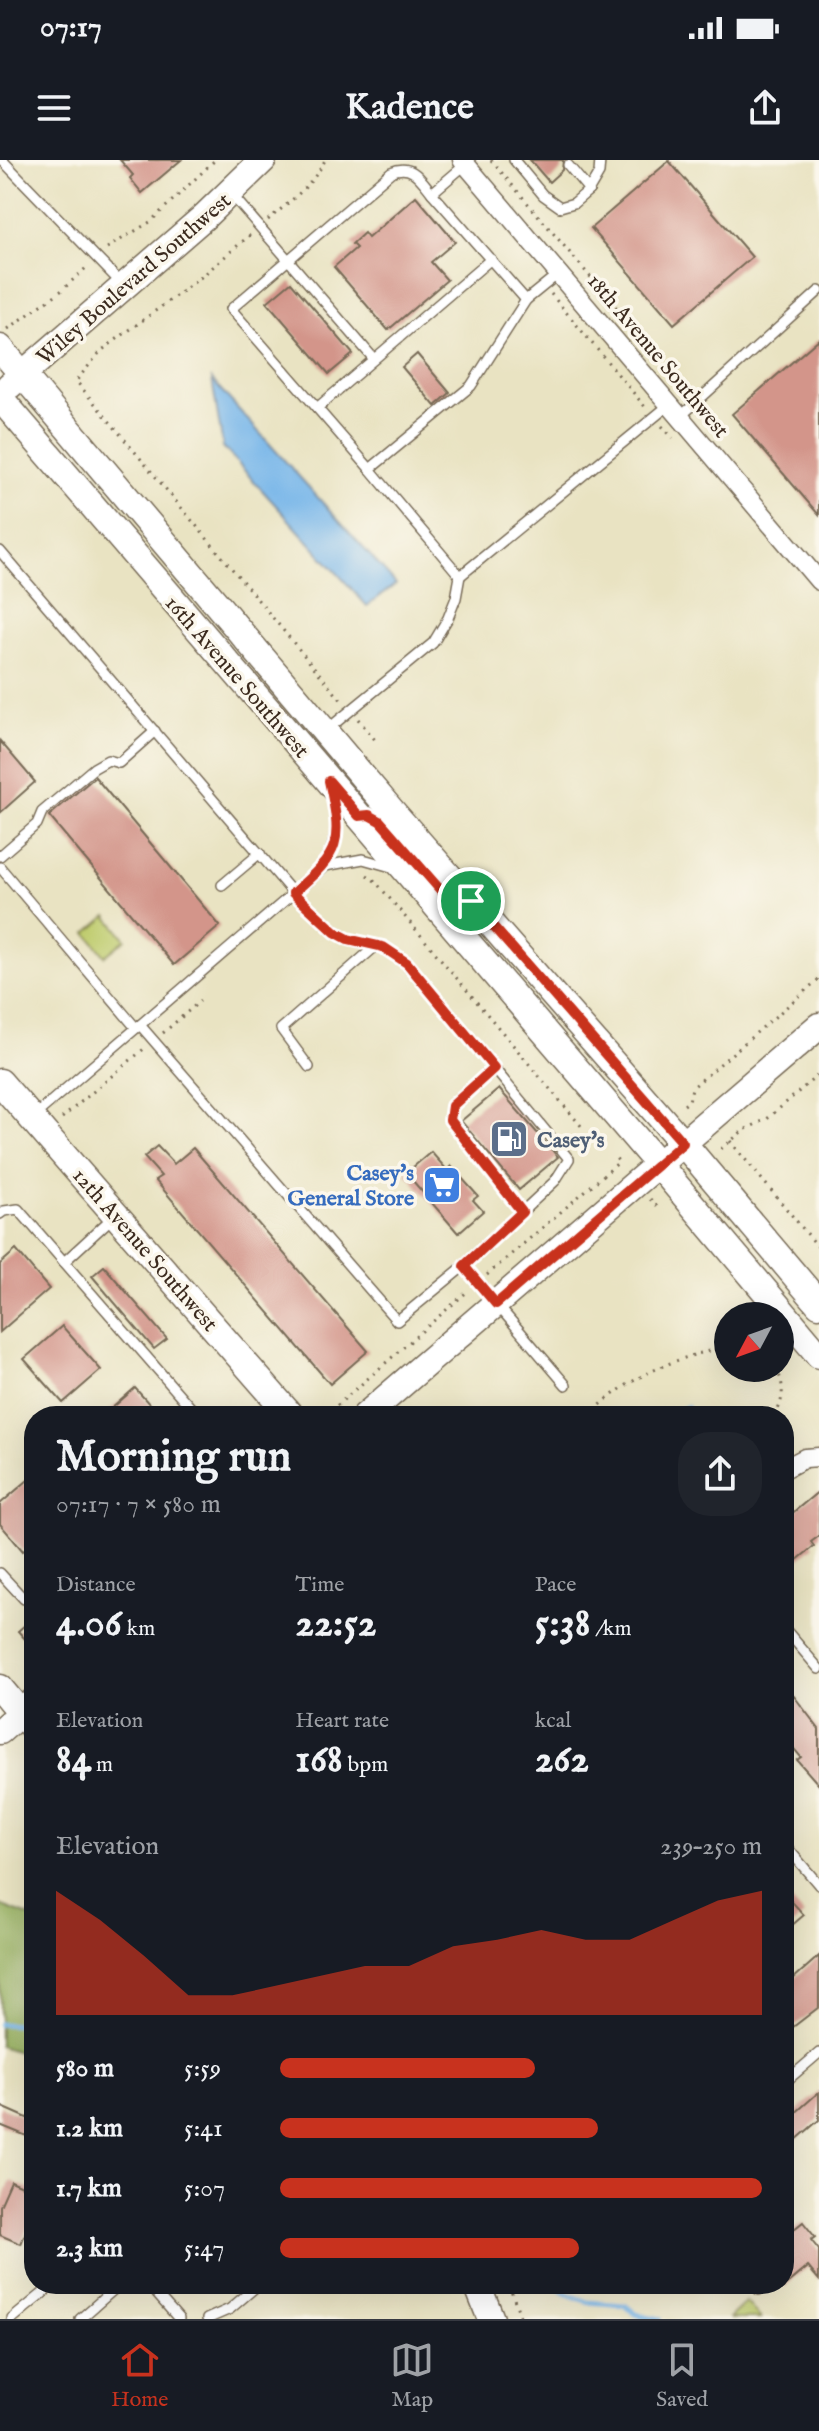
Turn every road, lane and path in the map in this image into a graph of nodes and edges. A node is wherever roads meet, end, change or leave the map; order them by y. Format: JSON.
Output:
{"nodes":[{"id":1,"x":2,"y":160,"type":"edge"},
{"id":2,"x":215,"y":160,"type":"edge"},
{"id":3,"x":263,"y":160,"type":"edge"},
{"id":4,"x":325,"y":160,"type":"edge"},
{"id":5,"x":491,"y":160,"type":"edge"},
{"id":6,"x":514,"y":160,"type":"edge"},
{"id":7,"x":600,"y":160,"type":"edge"},
{"id":8,"x":464,"y":162,"type":"edge"},
{"id":9,"x":568,"y":165,"type":"dead end"},
{"id":10,"x":589,"y":190,"type":"junction"},
{"id":11,"x":231,"y":193,"type":"junction"},
{"id":12,"x":432,"y":193,"type":"junction"},
{"id":13,"x":260,"y":227,"type":"junction"},
{"id":14,"x":96,"y":259,"type":"junction"},
{"id":15,"x":491,"y":259,"type":"junction"},
{"id":16,"x":288,"y":260,"type":"junction"},
{"id":17,"x":558,"y":274,"type":"junction"},
{"id":18,"x":124,"y":286,"type":"junction"},
{"id":19,"x":819,"y":291,"type":"edge"},
{"id":20,"x":526,"y":300,"type":"junction"},
{"id":21,"x":3,"y":340,"type":"edge"},
{"id":22,"x":374,"y":359,"type":"junction"},
{"id":23,"x":661,"y":360,"type":"dead end"},
{"id":24,"x":23,"y":375,"type":"junction"},
{"id":25,"x":0,"y":396,"type":"edge"},
{"id":26,"x":317,"y":408,"type":"junction"},
{"id":27,"x":675,"y":411,"type":"junction"},
{"id":28,"x":370,"y":469,"type":"junction"},
{"id":29,"x":0,"y":551,"type":"edge"},
{"id":30,"x":460,"y":576,"type":"junction"},
{"id":31,"x":819,"y":581,"type":"edge"},
{"id":32,"x":351,"y":711,"type":"junction"},
{"id":33,"x":155,"y":731,"type":"junction"},
{"id":34,"x":325,"y":731,"type":"junction"},
{"id":35,"x":376,"y":741,"type":"dead end"},
{"id":36,"x":329,"y":781,"type":"junction"},
{"id":37,"x":359,"y":816,"type":"junction"},
{"id":38,"x":260,"y":853,"type":"junction"},
{"id":39,"x":0,"y":856,"type":"edge"},
{"id":40,"x":325,"y":866,"type":"junction"},
{"id":41,"x":0,"y":867,"type":"edge"},
{"id":42,"x":358,"y":872,"type":"dead end"},
{"id":43,"x":408,"y":873,"type":"junction"},
{"id":44,"x":222,"y":885,"type":"dead end"},
{"id":45,"x":293,"y":893,"type":"junction"},
{"id":46,"x":471,"y":901,"type":"junction"},
{"id":47,"x":377,"y":945,"type":"junction"},
{"id":48,"x":819,"y":979,"type":"edge"},
{"id":49,"x":200,"y":1001,"type":"dead end"},
{"id":50,"x":138,"y":1026,"type":"junction"},
{"id":51,"x":819,"y":1026,"type":"edge"},
{"id":52,"x":153,"y":1040,"type":"junction"},
{"id":53,"x":309,"y":1067,"type":"dead end"},
{"id":54,"x":494,"y":1068,"type":"junction"},
{"id":55,"x":819,"y":1074,"type":"edge"},
{"id":56,"x":0,"y":1082,"type":"edge"},
{"id":57,"x":684,"y":1105,"type":"junction"},
{"id":58,"x":678,"y":1111,"type":"dead end"},
{"id":59,"x":690,"y":1113,"type":"dead end"},
{"id":60,"x":32,"y":1118,"type":"junction"},
{"id":61,"x":62,"y":1118,"type":"dead end"},
{"id":62,"x":582,"y":1127,"type":"dead end"},
{"id":63,"x":730,"y":1141,"type":"junction"},
{"id":64,"x":683,"y":1143,"type":"junction"},
{"id":65,"x":721,"y":1149,"type":"dead end"},
{"id":66,"x":614,"y":1156,"type":"dead end"},
{"id":67,"x":619,"y":1162,"type":"dead end"},
{"id":68,"x":658,"y":1164,"type":"junction"},
{"id":69,"x":664,"y":1197,"type":"dead end"},
{"id":70,"x":650,"y":1199,"type":"dead end"},
{"id":71,"x":522,"y":1212,"type":"junction"},
{"id":72,"x":0,"y":1214,"type":"edge"},
{"id":73,"x":116,"y":1215,"type":"junction"},
{"id":74,"x":819,"y":1248,"type":"edge"},
{"id":75,"x":64,"y":1262,"type":"junction"},
{"id":76,"x":464,"y":1266,"type":"junction"},
{"id":77,"x":496,"y":1304,"type":"junction"},
{"id":78,"x":819,"y":1304,"type":"edge"},
{"id":79,"x":714,"y":1352,"type":"edge"},
{"id":80,"x":819,"y":1355,"type":"edge"},
{"id":81,"x":782,"y":1382,"type":"edge"},
{"id":82,"x":566,"y":1385,"type":"dead end"},
{"id":83,"x":189,"y":1406,"type":"edge"},
{"id":84,"x":282,"y":1406,"type":"edge"},
{"id":85,"x":377,"y":1406,"type":"edge"},
{"id":86,"x":600,"y":1406,"type":"edge"},
{"id":87,"x":779,"y":1406,"type":"edge"},
{"id":88,"x":819,"y":1457,"type":"edge"},
{"id":89,"x":794,"y":1464,"type":"edge"},
{"id":90,"x":0,"y":1573,"type":"edge"},
{"id":91,"x":24,"y":1599,"type":"edge"},
{"id":92,"x":794,"y":1640,"type":"edge"},
{"id":93,"x":819,"y":1669,"type":"edge"},
{"id":94,"x":0,"y":1688,"type":"edge"},
{"id":95,"x":24,"y":1709,"type":"edge"},
{"id":96,"x":24,"y":1717,"type":"edge"},
{"id":97,"x":0,"y":1731,"type":"edge"},
{"id":98,"x":794,"y":1856,"type":"edge"},
{"id":99,"x":819,"y":1885,"type":"edge"},
{"id":100,"x":819,"y":2053,"type":"edge"},
{"id":101,"x":794,"y":2074,"type":"edge"},
{"id":102,"x":42,"y":2294,"type":"edge"},
{"id":103,"x":109,"y":2294,"type":"edge"},
{"id":104,"x":157,"y":2294,"type":"edge"},
{"id":105,"x":247,"y":2294,"type":"edge"},
{"id":106,"x":481,"y":2294,"type":"edge"},
{"id":107,"x":512,"y":2294,"type":"edge"},
{"id":108,"x":12,"y":2319,"type":"edge"},
{"id":109,"x":80,"y":2319,"type":"edge"},
{"id":110,"x":179,"y":2319,"type":"edge"},
{"id":111,"x":207,"y":2319,"type":"edge"},
{"id":112,"x":491,"y":2319,"type":"edge"},
{"id":113,"x":521,"y":2319,"type":"edge"}],
"edges":[{"from":1,"to":14,"type":"lane"},
{"from":2,"to":14,"type":"path"},
{"from":3,"to":11,"type":"main road","name":"Wiley Boulevard Southwest"},
{"from":4,"to":13,"type":"path"},
{"from":5,"to":23,"type":"path"},
{"from":6,"to":10,"type":"lane"},
{"from":7,"to":10,"type":"lane"},
{"from":8,"to":12,"type":"lane"},
{"from":8,"to":17,"type":"street","name":"18th Avenue Southwest"},
{"from":9,"to":10,"type":"lane"},
{"from":11,"to":13,"type":"lane"},
{"from":11,"to":18,"type":"main road","name":"Wiley Boulevard Southwest"},
{"from":12,"to":15,"type":"lane"},
{"from":12,"to":16,"type":"lane"},
{"from":13,"to":16,"type":"lane"},
{"from":13,"to":32,"type":"path"},
{"from":14,"to":18,"type":"lane"},
{"from":14,"to":21,"type":"path"},
{"from":15,"to":20,"type":"lane"},
{"from":15,"to":22,"type":"lane"},
{"from":16,"to":22,"type":"lane"},
{"from":16,"to":26,"type":"lane"},
{"from":17,"to":20,"type":"lane"},
{"from":17,"to":27,"type":"street","name":"18th Avenue Southwest"},
{"from":18,"to":24,"type":"main road","name":"Wiley Boulevard Southwest"},
{"from":19,"to":27,"type":"lane"},
{"from":20,"to":28,"type":"lane"},
{"from":21,"to":24,"type":"main road","name":"16th Avenue Southwest"},
{"from":22,"to":26,"type":"lane"},
{"from":24,"to":25,"type":"main road","name":"Wiley Boulevard Southwest"},
{"from":24,"to":34,"type":"main road","name":"16th Avenue Southwest"},
{"from":25,"to":36,"type":"main road","name":"16th Avenue Southwest"},
{"from":26,"to":28,"type":"lane"},
{"from":27,"to":30,"type":"lane"},
{"from":27,"to":31,"type":"street","name":"18th Avenue Southwest"},
{"from":28,"to":30,"type":"lane"},
{"from":29,"to":33,"type":"lane"},
{"from":30,"to":32,"type":"lane"},
{"from":32,"to":34,"type":"lane"},
{"from":32,"to":35,"type":"path"},
{"from":33,"to":38,"type":"lane"},
{"from":33,"to":39,"type":"lane"},
{"from":34,"to":46,"type":"main road","name":"16th Avenue Southwest"},
{"from":36,"to":37,"type":"main road","name":"16th Avenue Southwest"},
{"from":36,"to":40,"type":"lane"},
{"from":37,"to":43,"type":"main road","name":"16th Avenue Southwest"},
{"from":37,"to":46,"type":"main road"},
{"from":38,"to":44,"type":"lane"},
{"from":38,"to":45,"type":"lane"},
{"from":40,"to":43,"type":"lane"},
{"from":40,"to":45,"type":"lane"},
{"from":41,"to":50,"type":"lane"},
{"from":42,"to":62,"type":"path"},
{"from":43,"to":68,"type":"main road","name":"16th Avenue Southwest"},
{"from":45,"to":47,"type":"lane"},
{"from":45,"to":50,"type":"lane"},
{"from":46,"to":64,"type":"main road","name":"16th Avenue Southwest"},
{"from":47,"to":53,"type":"lane"},
{"from":47,"to":54,"type":"lane"},
{"from":48,"to":57,"type":"path"},
{"from":49,"to":52,"type":"path"},
{"from":50,"to":52,"type":"lane"},
{"from":50,"to":60,"type":"lane"},
{"from":51,"to":64,"type":"main road"},
{"from":52,"to":61,"type":"path"},
{"from":52,"to":76,"type":"lane"},
{"from":54,"to":71,"type":"lane"},
{"from":54,"to":71,"type":"lane"},
{"from":55,"to":63,"type":"path"},
{"from":56,"to":60,"type":"main road","name":"12th Avenue Southwest"},
{"from":57,"to":58,"type":"path"},
{"from":57,"to":59,"type":"path"},
{"from":60,"to":73,"type":"main road","name":"12th Avenue Southwest"},
{"from":63,"to":65,"type":"path"},
{"from":63,"to":74,"type":"path"},
{"from":64,"to":68,"type":"main road"},
{"from":64,"to":78,"type":"main road","name":"16th Avenue Southwest"},
{"from":66,"to":67,"type":"path"},
{"from":68,"to":77,"type":"main road"},
{"from":68,"to":80,"type":"main road","name":"16th Avenue Southwest"},
{"from":69,"to":70,"type":"path"},
{"from":71,"to":76,"type":"lane"},
{"from":72,"to":75,"type":"lane"},
{"from":73,"to":75,"type":"lane"},
{"from":73,"to":84,"type":"main road","name":"12th Avenue Southwest"},
{"from":75,"to":83,"type":"lane"},
{"from":76,"to":77,"type":"lane"},
{"from":77,"to":82,"type":"lane"},
{"from":77,"to":85,"type":"main road"},
{"from":79,"to":86,"type":"path"},
{"from":81,"to":87,"type":"path"},
{"from":88,"to":89,"type":"street"},
{"from":90,"to":91,"type":"lane"},
{"from":92,"to":93,"type":"lane"},
{"from":94,"to":95,"type":"main road"},
{"from":96,"to":97,"type":"main road"},
{"from":98,"to":99,"type":"lane"},
{"from":100,"to":101,"type":"lane"},
{"from":102,"to":108,"type":"lane"},
{"from":103,"to":109,"type":"lane"},
{"from":104,"to":110,"type":"lane"},
{"from":105,"to":111,"type":"lane"},
{"from":106,"to":112,"type":"main road"},
{"from":107,"to":113,"type":"path"}]}
